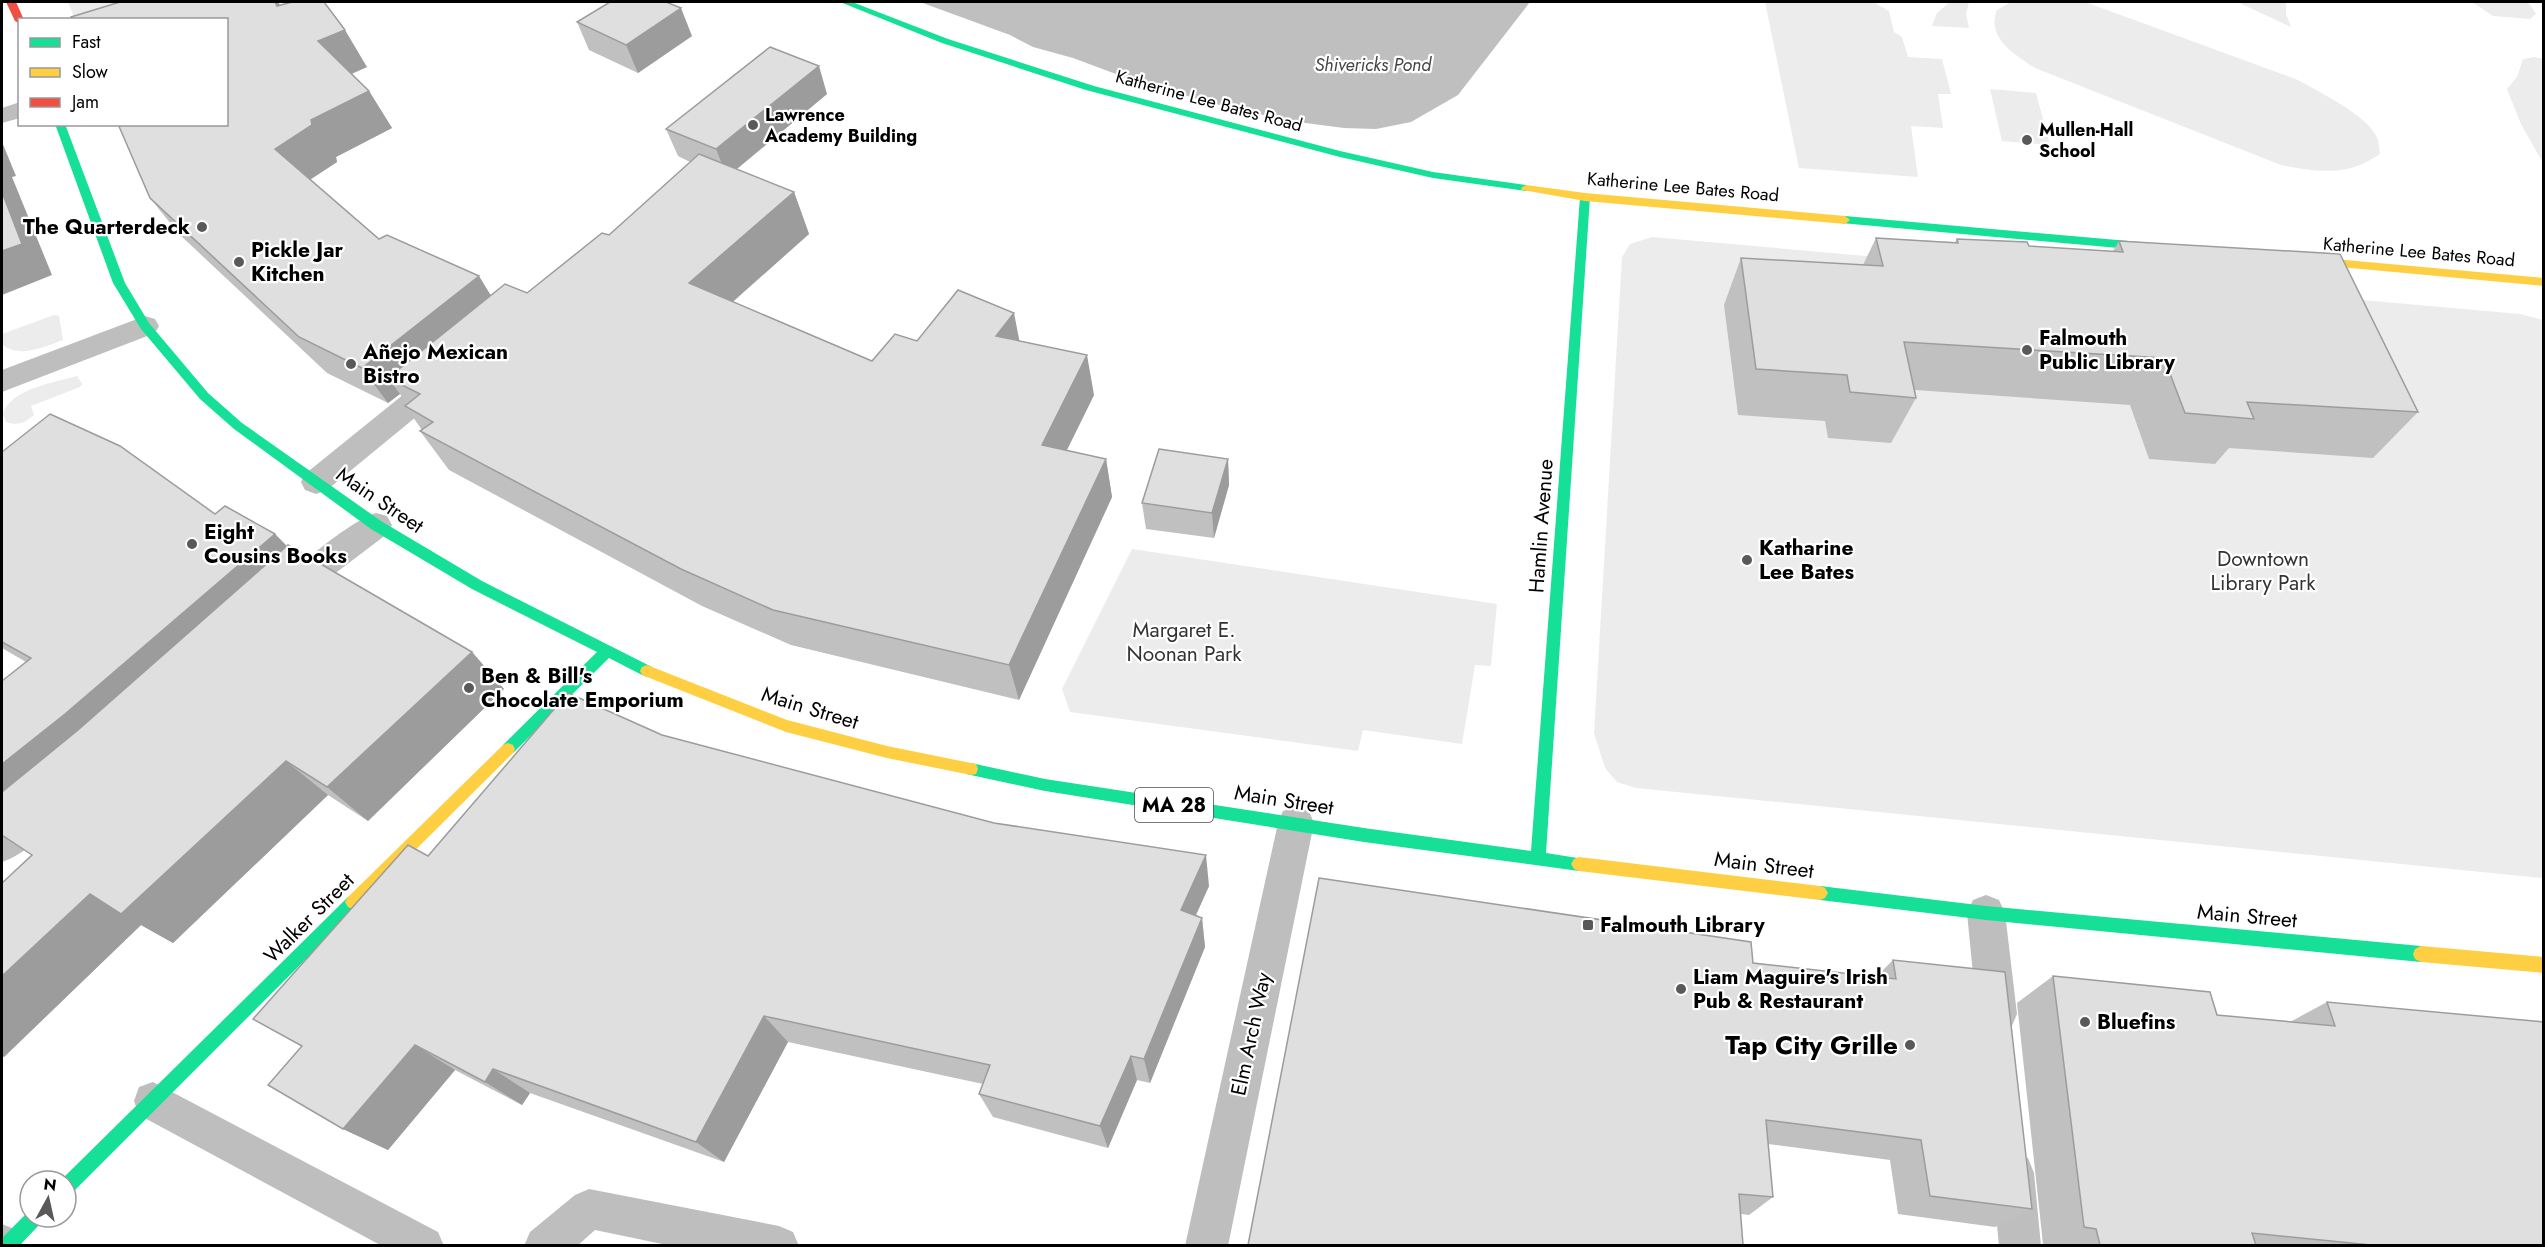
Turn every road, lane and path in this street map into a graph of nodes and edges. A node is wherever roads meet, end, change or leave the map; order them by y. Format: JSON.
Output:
{"nodes":[{"id":1,"x":11,"y":2,"type":"edge"},
{"id":2,"x":844,"y":2,"type":"edge"},
{"id":3,"x":19,"y":18,"type":"edge"},
{"id":4,"x":18,"y":110,"type":"edge"},
{"id":5,"x":2,"y":116,"type":"edge"},
{"id":6,"x":61,"y":126,"type":"edge"},
{"id":7,"x":1585,"y":196,"type":"junction"},
{"id":8,"x":2173,"y":248,"type":"edge"},
{"id":9,"x":2292,"y":259,"type":"edge"},
{"id":10,"x":2544,"y":282,"type":"edge"},
{"id":11,"x":145,"y":326,"type":"junction"},
{"id":12,"x":464,"y":361,"type":"edge"},
{"id":13,"x":2,"y":381,"type":"edge"},
{"id":14,"x":316,"y":482,"type":"junction"},
{"id":15,"x":376,"y":525,"type":"junction"},
{"id":16,"x":270,"y":612,"type":"edge"},
{"id":17,"x":606,"y":652,"type":"junction"},
{"id":18,"x":62,"y":795,"type":"edge"},
{"id":19,"x":1296,"y":823,"type":"junction"},
{"id":20,"x":2,"y":845,"type":"edge"},
{"id":21,"x":1538,"y":859,"type":"junction"},
{"id":22,"x":1986,"y":913,"type":"junction"},
{"id":23,"x":2544,"y":965,"type":"edge"},
{"id":24,"x":2000,"y":1048,"type":"edge"},
{"id":25,"x":153,"y":1101,"type":"junction"},
{"id":26,"x":2009,"y":1141,"type":"edge"},
{"id":27,"x":78,"y":1175,"type":"edge"},
{"id":28,"x":23,"y":1229,"type":"edge"},
{"id":29,"x":6,"y":1245,"type":"edge"},
{"id":30,"x":424,"y":1245,"type":"edge"},
{"id":31,"x":544,"y":1245,"type":"edge"},
{"id":32,"x":779,"y":1245,"type":"edge"},
{"id":33,"x":1206,"y":1245,"type":"edge"},
{"id":34,"x":2020,"y":1245,"type":"edge"}],
"edges":[{"from":1,"to":3,"type":"street"},
{"from":2,"to":7,"type":"street","name":"Katherine Lee Bates Road"},
{"from":4,"to":5,"type":"lane"},
{"from":6,"to":11,"type":"street","name":"Main Street","number":"MA 28"},
{"from":7,"to":8,"type":"street","name":"Katherine Lee Bates Road"},
{"from":7,"to":21,"type":"street","name":"Hamlin Avenue"},
{"from":9,"to":10,"type":"street","name":"Katherine Lee Bates Road"},
{"from":11,"to":13,"type":"street"},
{"from":11,"to":14,"type":"street","name":"Main Street","number":"MA 28"},
{"from":12,"to":14,"type":"street"},
{"from":14,"to":15,"type":"street","name":"Main Street","number":"MA 28"},
{"from":15,"to":16,"type":"street"},
{"from":15,"to":17,"type":"street","name":"Main Street","number":"MA 28"},
{"from":17,"to":19,"type":"street","name":"Main Street","number":"MA 28"},
{"from":17,"to":25,"type":"street","name":"Walker Street"},
{"from":18,"to":20,"type":"street"},
{"from":19,"to":21,"type":"street","name":"Main Street","number":"MA 28"},
{"from":19,"to":33,"type":"street","name":"Elm Arch Way"},
{"from":21,"to":22,"type":"street","name":"Main Street","number":"MA 28"},
{"from":22,"to":23,"type":"street","name":"Main Street","number":"MA 28"},
{"from":22,"to":24,"type":"street"},
{"from":25,"to":27,"type":"street","name":"Walker Street"},
{"from":25,"to":30,"type":"lane"},
{"from":26,"to":34,"type":"street"},
{"from":28,"to":29,"type":"street"},
{"from":31,"to":32,"type":"lane"}]}
